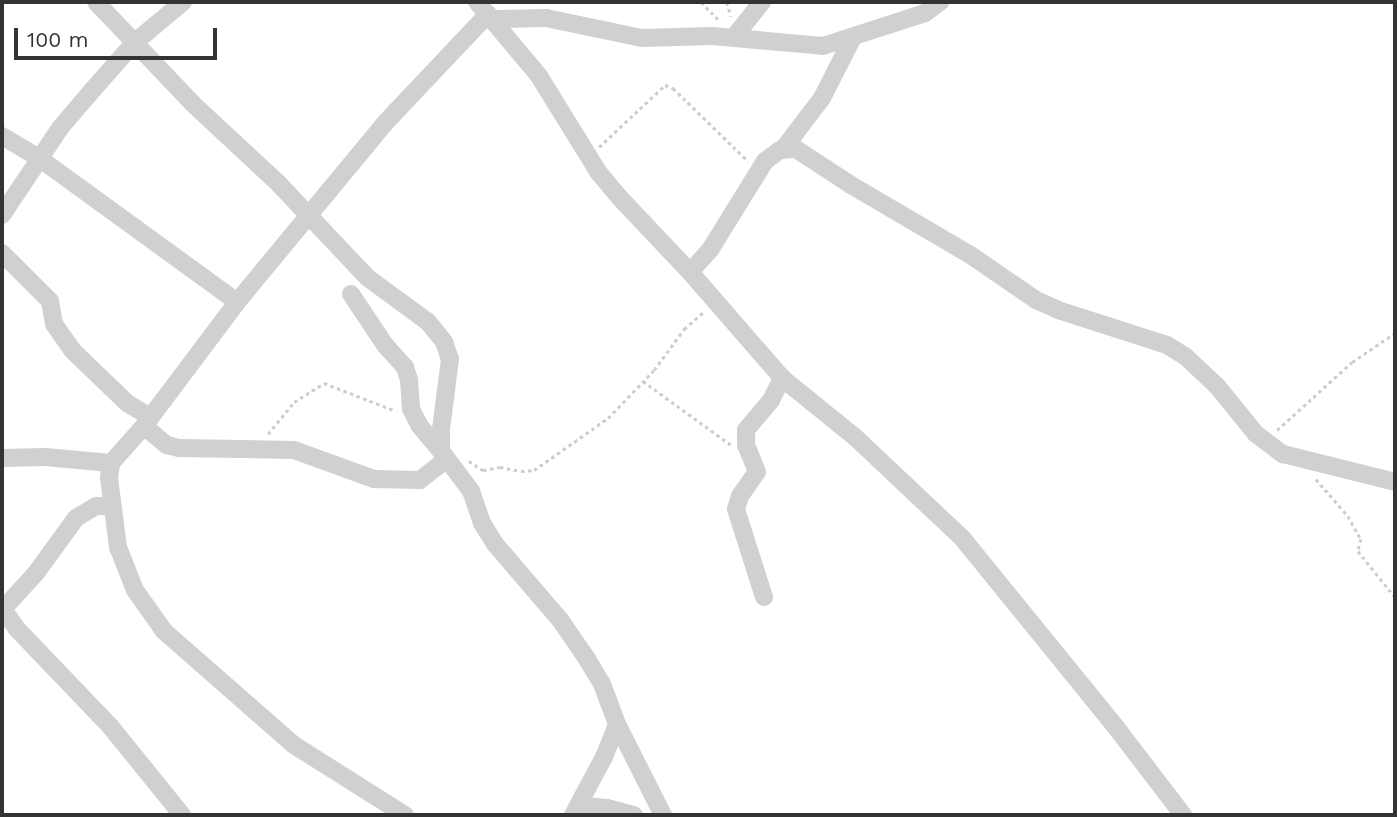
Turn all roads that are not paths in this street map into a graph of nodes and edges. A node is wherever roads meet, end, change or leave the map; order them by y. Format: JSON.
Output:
{"nodes":[{"id":1,"x":96,"y":2,"type":"edge"},
{"id":2,"x":183,"y":2,"type":"edge"},
{"id":3,"x":762,"y":2,"type":"edge"},
{"id":4,"x":940,"y":2,"type":"edge"},
{"id":5,"x":486,"y":12,"type":"edge"},
{"id":6,"x":734,"y":31,"type":"junction"},
{"id":7,"x":852,"y":39,"type":"junction"},
{"id":8,"x":135,"y":43,"type":"junction"},
{"id":9,"x":2,"y":136,"type":"edge"},
{"id":10,"x":785,"y":148,"type":"junction"},
{"id":11,"x":39,"y":158,"type":"junction"},
{"id":12,"x":2,"y":215,"type":"edge"},
{"id":13,"x":309,"y":216,"type":"junction"},
{"id":14,"x":2,"y":253,"type":"edge"},
{"id":15,"x":690,"y":272,"type":"junction"},
{"id":16,"x":351,"y":293,"type":"dead end"},
{"id":17,"x":237,"y":302,"type":"junction"},
{"id":18,"x":782,"y":378,"type":"junction"},
{"id":19,"x":147,"y":421,"type":"junction"},
{"id":20,"x":444,"y":455,"type":"junction"},
{"id":21,"x":2,"y":458,"type":"edge"},
{"id":22,"x":111,"y":463,"type":"junction"},
{"id":23,"x":1395,"y":482,"type":"edge"},
{"id":24,"x":111,"y":506,"type":"junction"},
{"id":25,"x":764,"y":597,"type":"dead end"},
{"id":26,"x":617,"y":724,"type":"junction"},
{"id":27,"x":575,"y":812,"type":"edge"},
{"id":28,"x":182,"y":815,"type":"edge"},
{"id":29,"x":405,"y":815,"type":"edge"},
{"id":30,"x":634,"y":815,"type":"edge"},
{"id":31,"x":663,"y":815,"type":"edge"},
{"id":32,"x":1183,"y":815,"type":"edge"}],
"edges":[{"from":1,"to":8,"type":"street"},
{"from":2,"to":8,"type":"street"},
{"from":3,"to":6,"type":"street"},
{"from":4,"to":7,"type":"street"},
{"from":5,"to":6,"type":"street"},
{"from":5,"to":13,"type":"street"},
{"from":5,"to":15,"type":"street"},
{"from":6,"to":7,"type":"street"},
{"from":7,"to":10,"type":"street"},
{"from":8,"to":11,"type":"street"},
{"from":8,"to":13,"type":"street"},
{"from":9,"to":11,"type":"street"},
{"from":10,"to":15,"type":"street"},
{"from":10,"to":23,"type":"street"},
{"from":11,"to":12,"type":"street"},
{"from":11,"to":17,"type":"street"},
{"from":13,"to":17,"type":"street"},
{"from":13,"to":20,"type":"street"},
{"from":14,"to":19,"type":"street"},
{"from":15,"to":18,"type":"street"},
{"from":16,"to":20,"type":"street"},
{"from":17,"to":19,"type":"street"},
{"from":18,"to":25,"type":"street"},
{"from":18,"to":32,"type":"street"},
{"from":19,"to":20,"type":"street"},
{"from":19,"to":22,"type":"street"},
{"from":20,"to":26,"type":"street"},
{"from":21,"to":22,"type":"street"},
{"from":22,"to":24,"type":"street"},
{"from":24,"to":28,"type":"street"},
{"from":24,"to":29,"type":"street"},
{"from":26,"to":27,"type":"street"},
{"from":26,"to":31,"type":"street"},
{"from":27,"to":30,"type":"street"}]}
